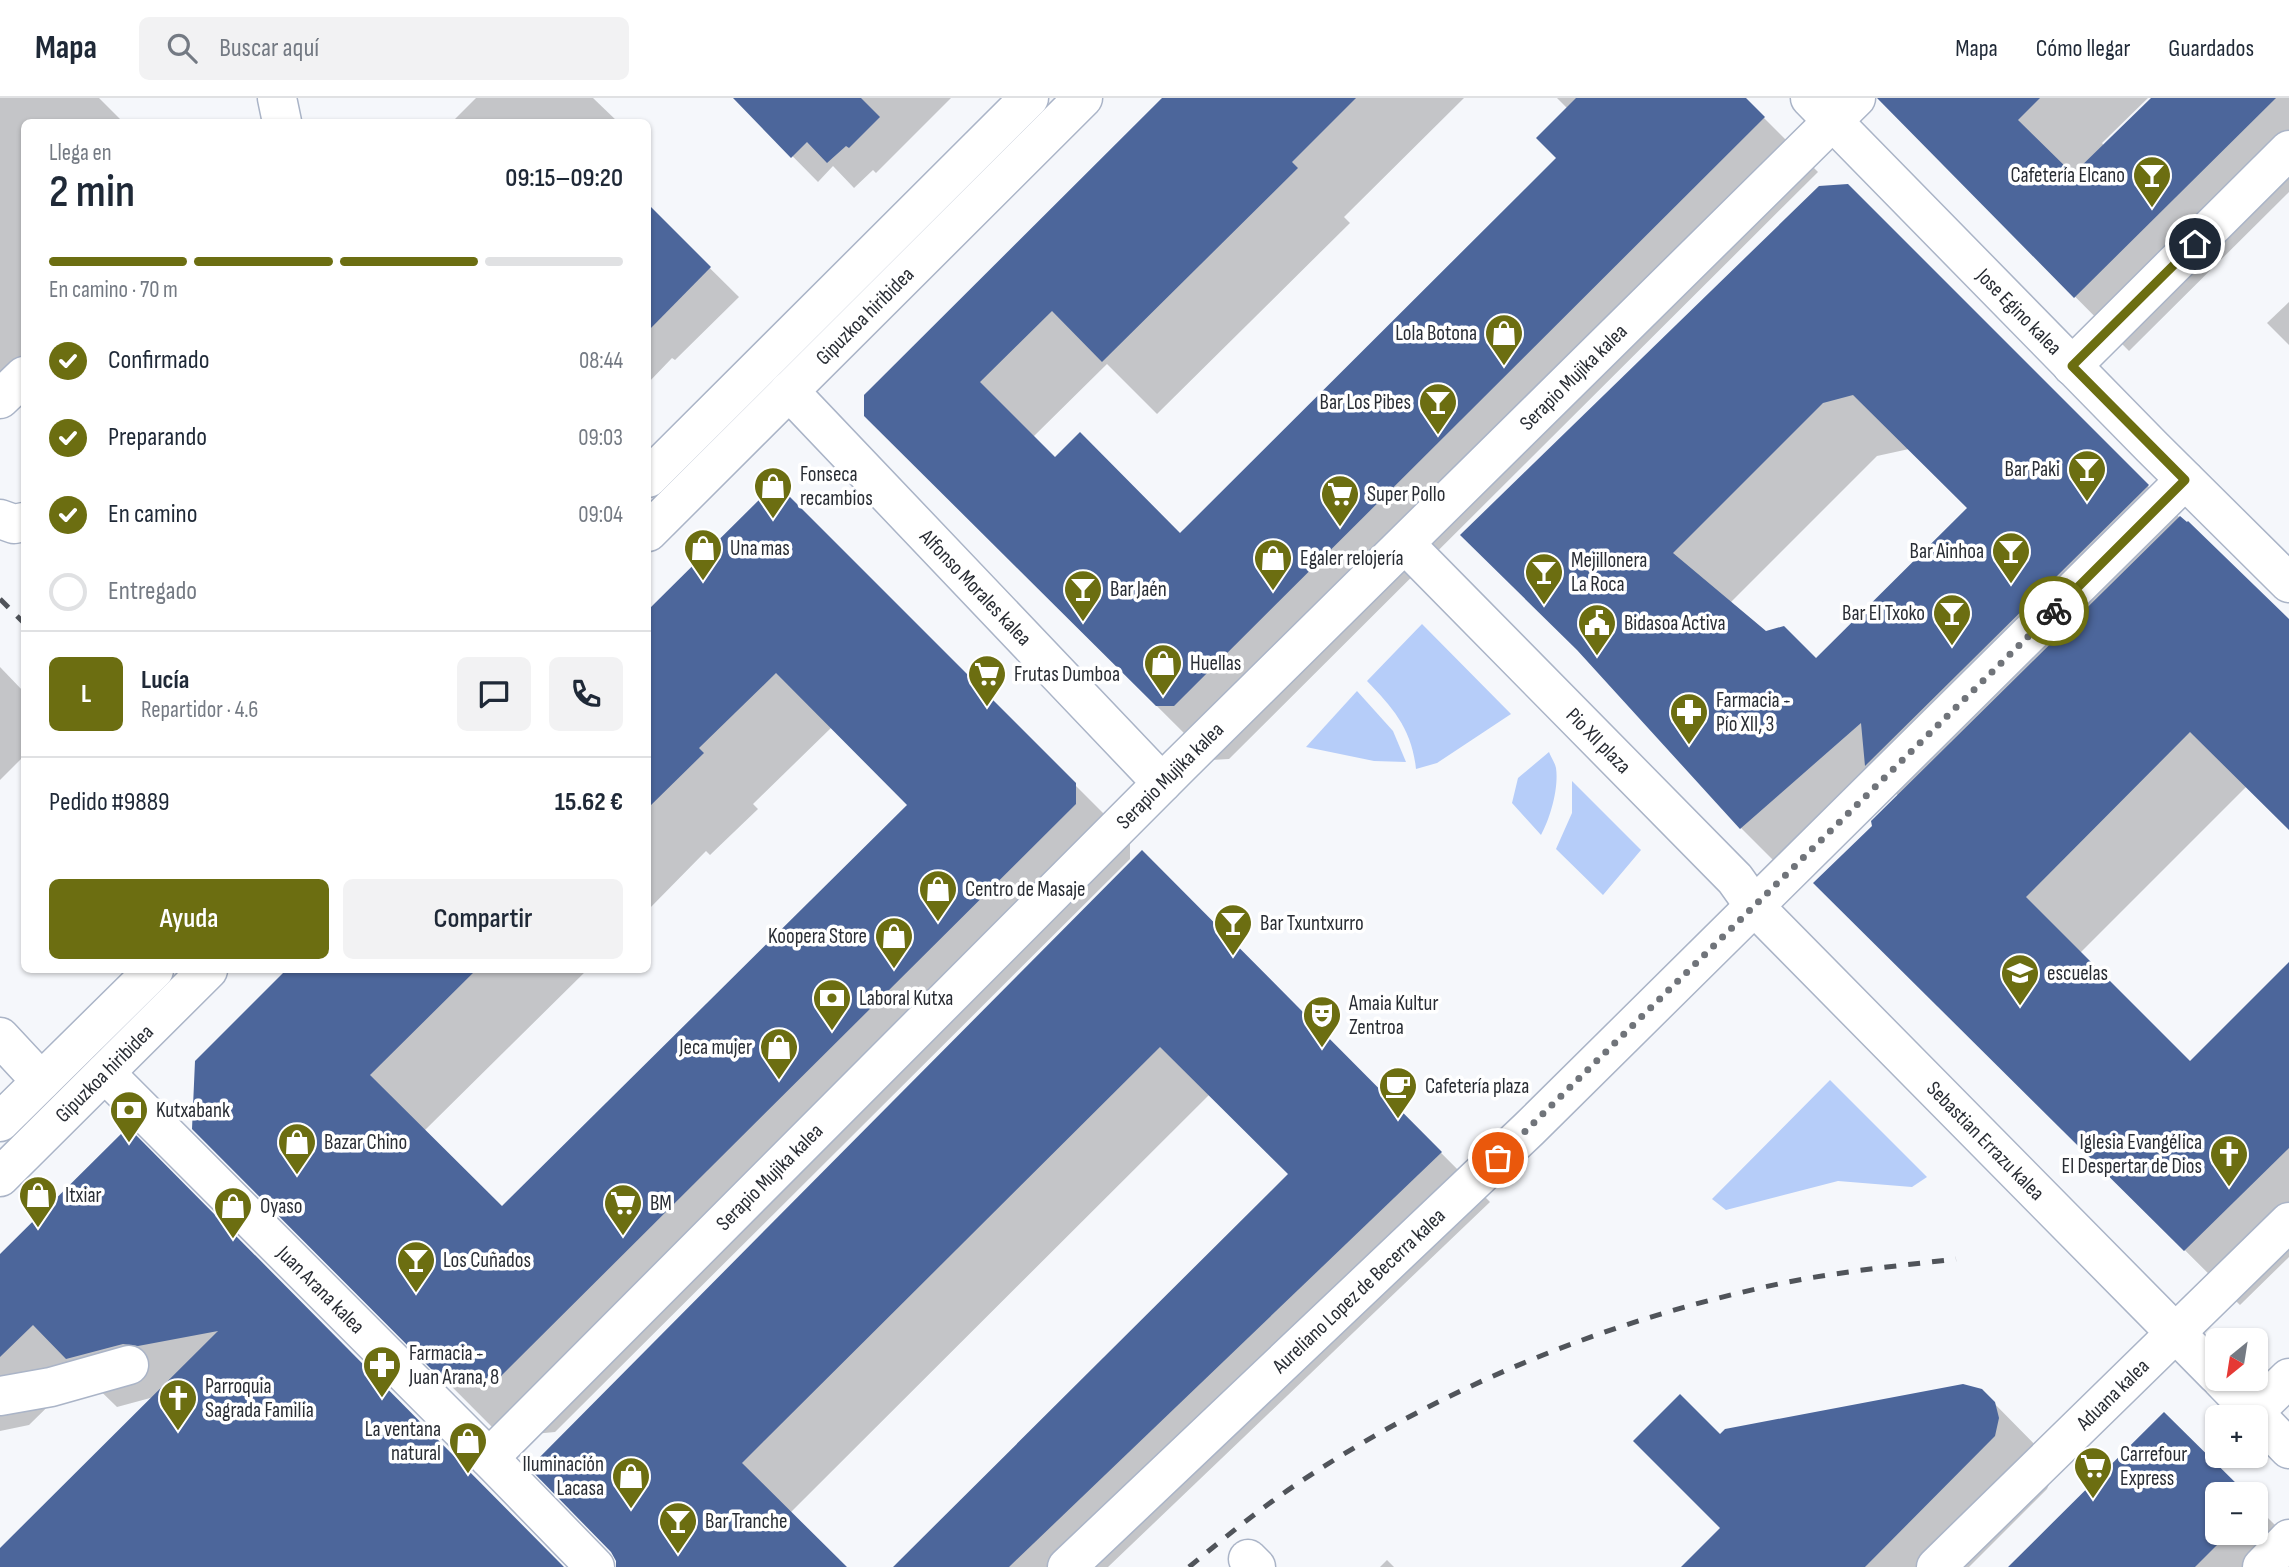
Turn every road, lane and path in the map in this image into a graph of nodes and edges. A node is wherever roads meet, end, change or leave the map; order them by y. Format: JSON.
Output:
{"nodes":[{"id":1,"x":277,"y":98,"type":"edge"},
{"id":2,"x":1029,"y":98,"type":"edge"},
{"id":3,"x":1083,"y":98,"type":"edge"},
{"id":4,"x":1833,"y":106,"type":"edge"},
{"id":5,"x":281,"y":119,"type":"edge"},
{"id":6,"x":2289,"y":150,"type":"edge"},
{"id":7,"x":2072,"y":366,"type":"junction"},
{"id":8,"x":21,"y":379,"type":"edge"},
{"id":9,"x":789,"y":391,"type":"junction"},
{"id":10,"x":0,"y":399,"type":"edge"},
{"id":11,"x":651,"y":475,"type":"edge"},
{"id":12,"x":2185,"y":480,"type":"junction"},
{"id":13,"x":0,"y":519,"type":"edge"},
{"id":14,"x":21,"y":522,"type":"edge"},
{"id":15,"x":651,"y":529,"type":"edge"},
{"id":16,"x":1405,"y":544,"type":"junction"},
{"id":17,"x":1439,"y":579,"type":"junction"},
{"id":18,"x":2289,"y":583,"type":"edge"},
{"id":19,"x":1512,"y":689,"type":"dead end"},
{"id":20,"x":1583,"y":758,"type":"dead end"},
{"id":21,"x":1162,"y":783,"type":"junction"},
{"id":22,"x":1748,"y":913,"type":"junction"},
{"id":23,"x":151,"y":973,"type":"edge"},
{"id":24,"x":205,"y":973,"type":"edge"},
{"id":25,"x":0,"y":1037,"type":"edge"},
{"id":26,"x":105,"y":1073,"type":"junction"},
{"id":27,"x":41,"y":1081,"type":"junction"},
{"id":28,"x":0,"y":1122,"type":"edge"},
{"id":29,"x":0,"y":1177,"type":"edge"},
{"id":30,"x":2289,"y":1222,"type":"edge"},
{"id":31,"x":2177,"y":1334,"type":"junction"},
{"id":32,"x":2205,"y":1363,"type":"edge"},
{"id":33,"x":129,"y":1365,"type":"dead end"},
{"id":34,"x":2289,"y":1378,"type":"edge"},
{"id":35,"x":2233,"y":1391,"type":"edge"},
{"id":36,"x":0,"y":1396,"type":"edge"},
{"id":37,"x":2247,"y":1405,"type":"edge"},
{"id":38,"x":2261,"y":1405,"type":"edge"},
{"id":39,"x":2268,"y":1427,"type":"edge"},
{"id":40,"x":2289,"y":1449,"type":"edge"},
{"id":41,"x":489,"y":1458,"type":"junction"},
{"id":42,"x":595,"y":1567,"type":"edge"},
{"id":43,"x":1068,"y":1567,"type":"edge"},
{"id":44,"x":1936,"y":1567,"type":"edge"}],
"edges":[{"from":1,"to":5,"type":"street"},
{"from":2,"to":11,"type":"street","name":"Gipuzkoa hiribidea"},
{"from":3,"to":9,"type":"street","name":"Gipuzkoa hiribidea"},
{"from":4,"to":7,"type":"street","name":"Jose Egino kalea"},
{"from":4,"to":16,"type":"street","name":"Serapio Mujika kalea"},
{"from":6,"to":7,"type":"street"},
{"from":7,"to":12,"type":"street","name":"Jose Egino kalea"},
{"from":8,"to":10,"type":"street"},
{"from":9,"to":15,"type":"street","name":"Gipuzkoa hiribidea"},
{"from":9,"to":21,"type":"street","name":"Alfonso Morales kalea"},
{"from":12,"to":18,"type":"street","name":"Jose Egino kalea"},
{"from":12,"to":22,"type":"street","name":"Aureliano Lopez de Becerra kalea"},
{"from":13,"to":14,"type":"street"},
{"from":16,"to":17,"type":"street","name":"Pio XII plaza"},
{"from":16,"to":21,"type":"street","name":"Serapio Mujika kalea"},
{"from":17,"to":19,"type":"street"},
{"from":17,"to":22,"type":"street","name":"Pio XII plaza"},
{"from":20,"to":22,"type":"street","name":"Pio XII plaza"},
{"from":21,"to":41,"type":"street","name":"Serapio Mujika kalea"},
{"from":22,"to":31,"type":"street","name":"Sebastian Errazu kalea"},
{"from":22,"to":43,"type":"street","name":"Aureliano Lopez de Becerra kalea"},
{"from":23,"to":27,"type":"street","name":"Gipuzkoa hiribidea"},
{"from":24,"to":26,"type":"street","name":"Gipuzkoa hiribidea"},
{"from":25,"to":27,"type":"street"},
{"from":26,"to":29,"type":"street","name":"Gipuzkoa hiribidea"},
{"from":26,"to":41,"type":"street","name":"Juan Arana kalea"},
{"from":27,"to":28,"type":"street","name":"Gipuzkoa hiribidea"},
{"from":30,"to":31,"type":"street","name":"Aduana kalea"},
{"from":31,"to":32,"type":"street","name":"Sebastian Errazu kalea"},
{"from":31,"to":44,"type":"street","name":"Aduana kalea"},
{"from":33,"to":36,"type":"street"},
{"from":34,"to":38,"type":"street"},
{"from":35,"to":37,"type":"street"},
{"from":39,"to":40,"type":"street"},
{"from":41,"to":42,"type":"street","name":"Juan Arana kalea"}]}
